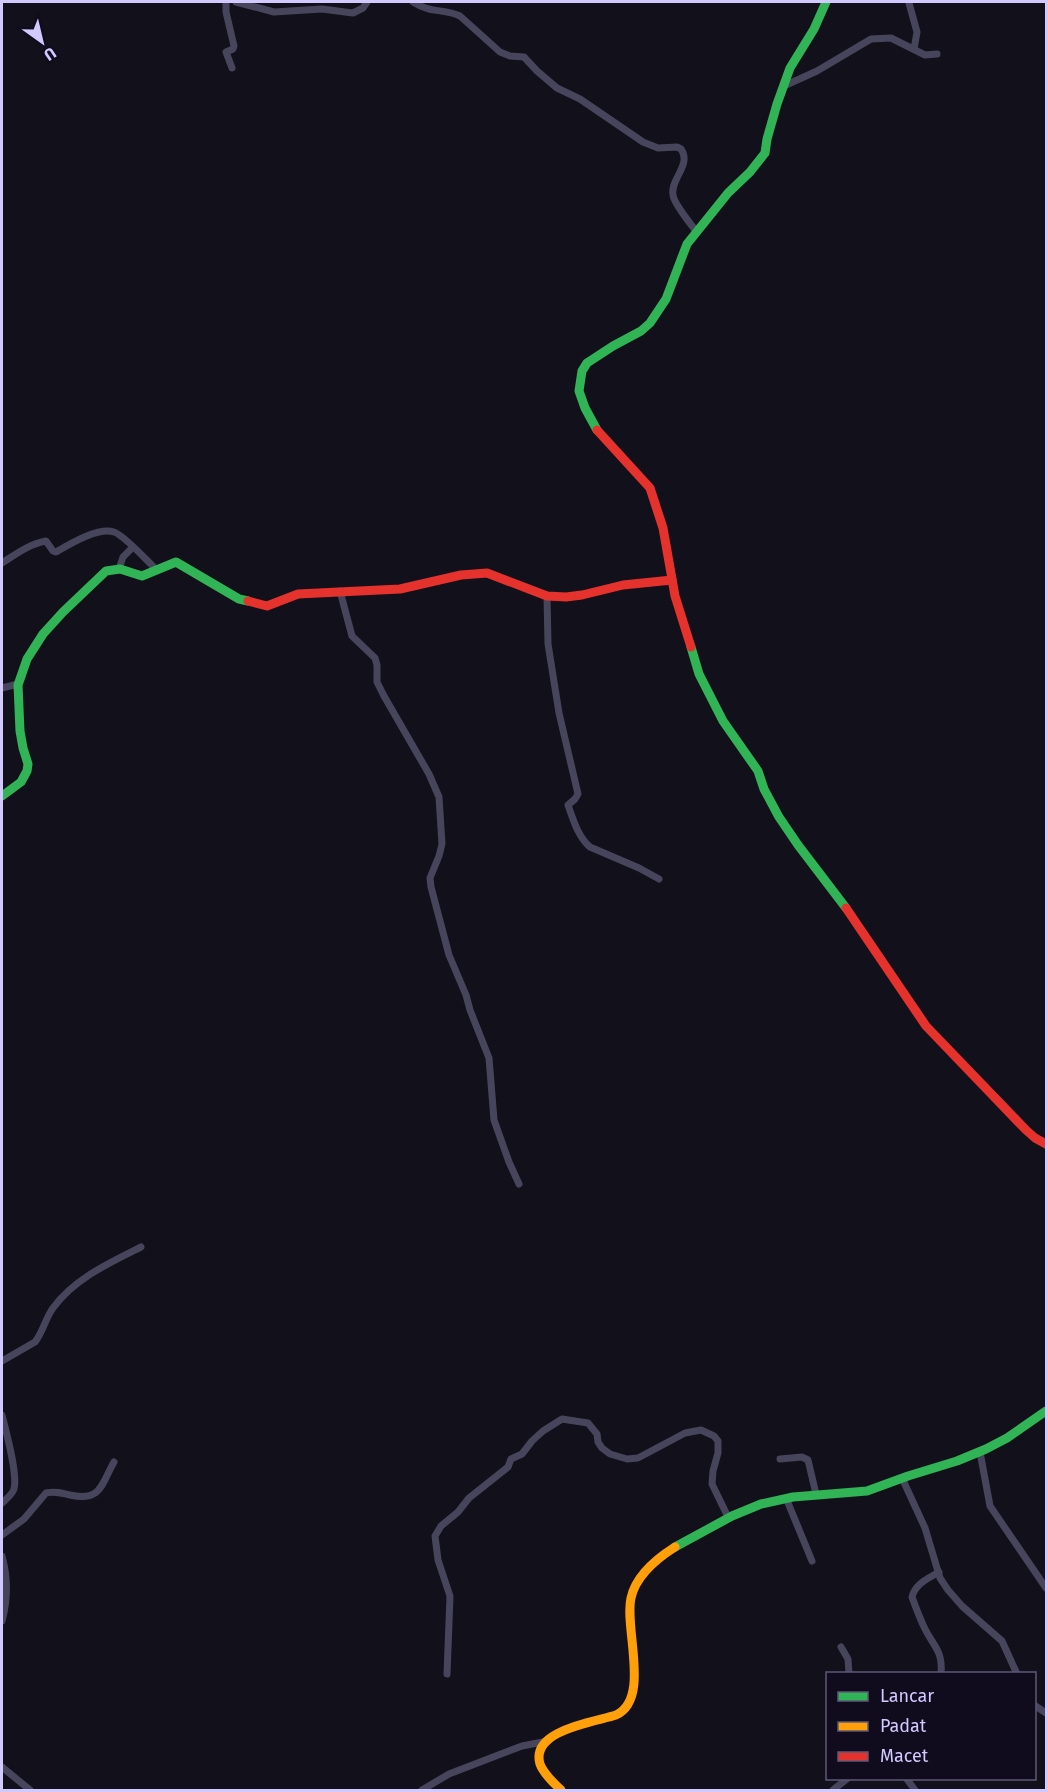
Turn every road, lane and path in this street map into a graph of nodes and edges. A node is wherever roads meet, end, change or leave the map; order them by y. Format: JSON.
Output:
{"nodes":[{"id":1,"x":226,"y":2,"type":"edge"},
{"id":2,"x":236,"y":2,"type":"edge"},
{"id":3,"x":367,"y":2,"type":"edge"},
{"id":4,"x":413,"y":2,"type":"edge"},
{"id":5,"x":826,"y":2,"type":"edge"},
{"id":6,"x":909,"y":3,"type":"dead end"},
{"id":7,"x":914,"y":49,"type":"junction"},
{"id":8,"x":937,"y":54,"type":"dead end"},
{"id":9,"x":232,"y":69,"type":"dead end"},
{"id":10,"x":784,"y":86,"type":"junction"},
{"id":11,"x":696,"y":231,"type":"junction"},
{"id":12,"x":133,"y":547,"type":"junction"},
{"id":13,"x":2,"y":563,"type":"edge"},
{"id":14,"x":119,"y":569,"type":"junction"},
{"id":15,"x":157,"y":570,"type":"junction"},
{"id":16,"x":672,"y":580,"type":"junction"},
{"id":17,"x":340,"y":591,"type":"junction"},
{"id":18,"x":547,"y":596,"type":"junction"},
{"id":19,"x":18,"y":684,"type":"junction"},
{"id":20,"x":2,"y":687,"type":"edge"},
{"id":21,"x":2,"y":796,"type":"edge"},
{"id":22,"x":659,"y":879,"type":"dead end"},
{"id":23,"x":1047,"y":1144,"type":"edge"},
{"id":24,"x":519,"y":1184,"type":"dead end"},
{"id":25,"x":141,"y":1247,"type":"dead end"},
{"id":26,"x":2,"y":1361,"type":"edge"},
{"id":27,"x":1047,"y":1411,"type":"edge"},
{"id":28,"x":2,"y":1415,"type":"edge"},
{"id":29,"x":981,"y":1452,"type":"junction"},
{"id":30,"x":780,"y":1459,"type":"dead end"},
{"id":31,"x":114,"y":1462,"type":"dead end"},
{"id":32,"x":902,"y":1478,"type":"junction"},
{"id":33,"x":816,"y":1494,"type":"junction"},
{"id":34,"x":786,"y":1498,"type":"junction"},
{"id":35,"x":2,"y":1503,"type":"edge"},
{"id":36,"x":728,"y":1517,"type":"junction"},
{"id":37,"x":2,"y":1535,"type":"edge"},
{"id":38,"x":2,"y":1556,"type":"edge"},
{"id":39,"x":812,"y":1561,"type":"dead end"},
{"id":40,"x":939,"y":1572,"type":"junction"},
{"id":41,"x":1047,"y":1587,"type":"edge"},
{"id":42,"x":2,"y":1621,"type":"edge"},
{"id":43,"x":841,"y":1647,"type":"dead end"},
{"id":44,"x":849,"y":1672,"type":"edge"},
{"id":45,"x":941,"y":1672,"type":"edge"},
{"id":46,"x":1016,"y":1672,"type":"edge"},
{"id":47,"x":447,"y":1674,"type":"dead end"},
{"id":48,"x":548,"y":1741,"type":"junction"},
{"id":49,"x":2,"y":1767,"type":"edge"},
{"id":50,"x":847,"y":1780,"type":"edge"},
{"id":51,"x":30,"y":1791,"type":"edge"},
{"id":52,"x":422,"y":1791,"type":"edge"},
{"id":53,"x":561,"y":1791,"type":"edge"},
{"id":54,"x":833,"y":1791,"type":"edge"}],
"edges":[{"from":1,"to":9,"type":"street"},
{"from":2,"to":3,"type":"street"},
{"from":4,"to":11,"type":"street"},
{"from":5,"to":10,"type":"street"},
{"from":6,"to":7,"type":"street"},
{"from":7,"to":8,"type":"street"},
{"from":7,"to":10,"type":"street"},
{"from":10,"to":11,"type":"street"},
{"from":11,"to":16,"type":"street"},
{"from":12,"to":13,"type":"street"},
{"from":12,"to":14,"type":"street"},
{"from":12,"to":15,"type":"street"},
{"from":14,"to":15,"type":"street"},
{"from":14,"to":19,"type":"street"},
{"from":15,"to":17,"type":"street"},
{"from":16,"to":18,"type":"street"},
{"from":16,"to":23,"type":"street"},
{"from":17,"to":18,"type":"street"},
{"from":17,"to":24,"type":"street"},
{"from":18,"to":22,"type":"street"},
{"from":19,"to":20,"type":"street"},
{"from":19,"to":21,"type":"street"},
{"from":25,"to":26,"type":"street"},
{"from":27,"to":29,"type":"street"},
{"from":28,"to":35,"type":"street"},
{"from":29,"to":32,"type":"street"},
{"from":29,"to":41,"type":"street"},
{"from":30,"to":33,"type":"street"},
{"from":31,"to":37,"type":"street"},
{"from":32,"to":33,"type":"street"},
{"from":32,"to":40,"type":"street"},
{"from":33,"to":34,"type":"street"},
{"from":34,"to":36,"type":"street"},
{"from":34,"to":39,"type":"street"},
{"from":36,"to":47,"type":"street"},
{"from":36,"to":48,"type":"street"},
{"from":38,"to":42,"type":"street"},
{"from":40,"to":45,"type":"street"},
{"from":40,"to":46,"type":"street"},
{"from":43,"to":44,"type":"street"},
{"from":48,"to":52,"type":"street"},
{"from":48,"to":53,"type":"street"},
{"from":49,"to":51,"type":"street"},
{"from":50,"to":54,"type":"street"}]}
